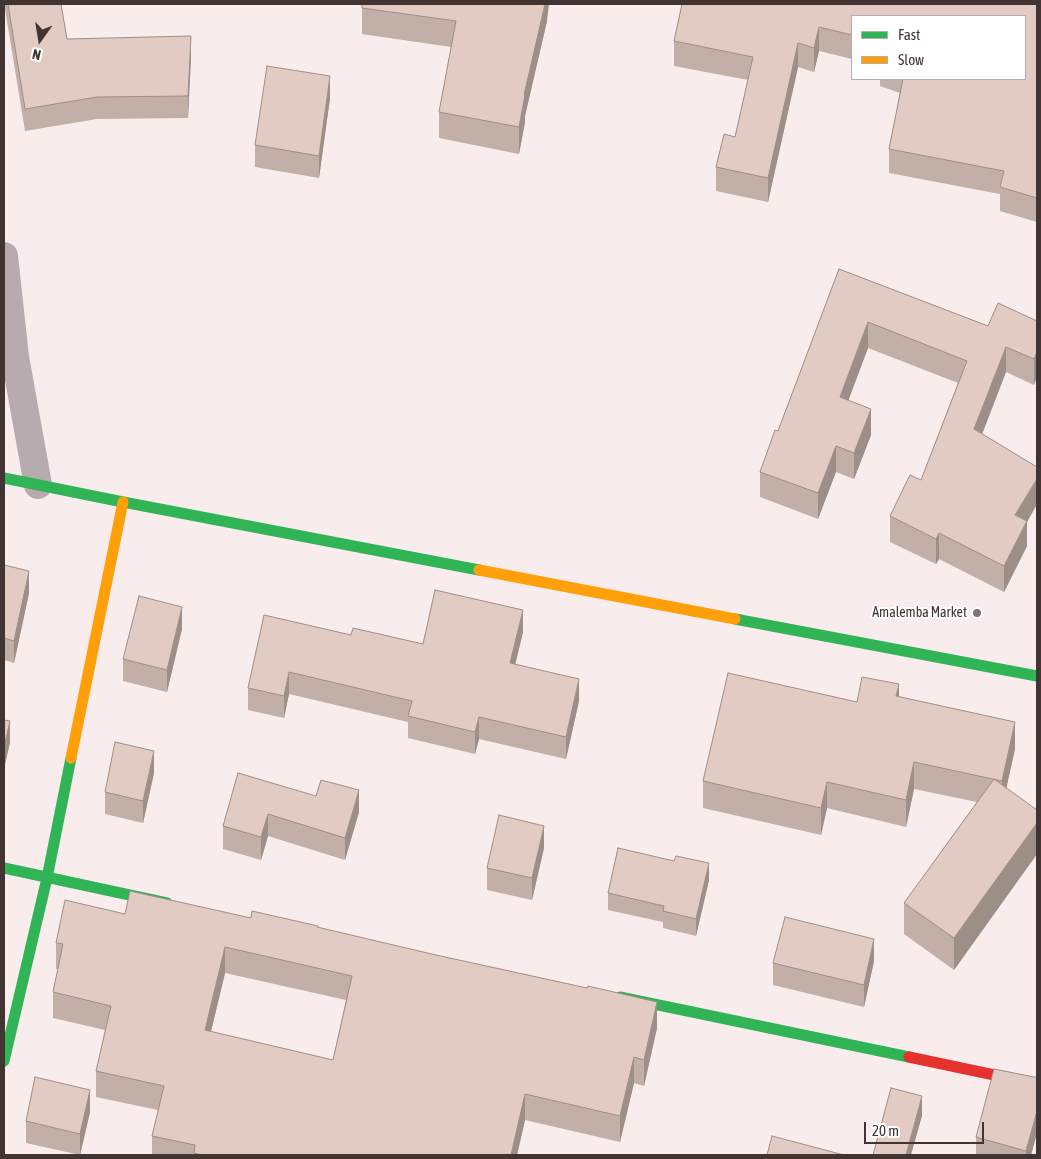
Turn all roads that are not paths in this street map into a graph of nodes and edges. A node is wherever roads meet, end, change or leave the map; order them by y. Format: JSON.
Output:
{"nodes":[{"id":1,"x":4,"y":256,"type":"edge"},
{"id":2,"x":4,"y":478,"type":"edge"},
{"id":3,"x":38,"y":485,"type":"junction"},
{"id":4,"x":123,"y":502,"type":"junction"},
{"id":5,"x":1037,"y":676,"type":"edge"},
{"id":6,"x":4,"y":868,"type":"edge"},
{"id":7,"x":47,"y":878,"type":"junction"},
{"id":8,"x":183,"y":906,"type":"edge"},
{"id":9,"x":610,"y":995,"type":"edge"},
{"id":10,"x":4,"y":1060,"type":"edge"},
{"id":11,"x":1037,"y":1084,"type":"edge"}],
"edges":[{"from":1,"to":3,"type":"street"},
{"from":2,"to":3,"type":"street"},
{"from":3,"to":4,"type":"street"},
{"from":4,"to":5,"type":"street"},
{"from":4,"to":7,"type":"street"},
{"from":6,"to":7,"type":"street"},
{"from":7,"to":8,"type":"street"},
{"from":7,"to":10,"type":"street"},
{"from":9,"to":11,"type":"street"}]}
